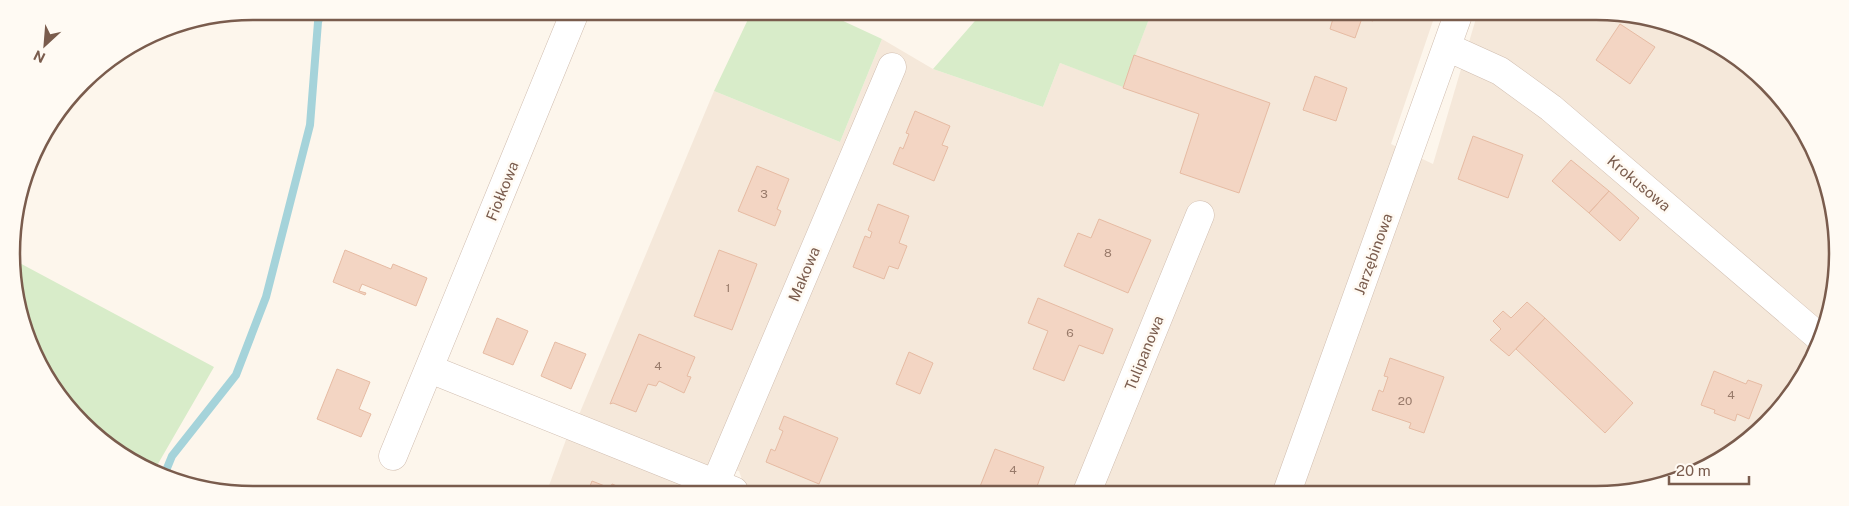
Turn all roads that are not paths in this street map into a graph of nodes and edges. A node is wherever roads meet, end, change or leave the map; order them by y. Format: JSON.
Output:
{"nodes":[{"id":1,"x":572,"y":20,"type":"edge"},
{"id":2,"x":1456,"y":20,"type":"edge"},
{"id":3,"x":1447,"y":46,"type":"junction"},
{"id":4,"x":892,"y":67,"type":"dead end"},
{"id":5,"x":1200,"y":215,"type":"dead end"},
{"id":6,"x":1815,"y":333,"type":"edge"},
{"id":7,"x":430,"y":369,"type":"junction"},
{"id":8,"x":393,"y":456,"type":"dead end"},
{"id":9,"x":722,"y":486,"type":"edge"},
{"id":10,"x":725,"y":486,"type":"edge"},
{"id":11,"x":1089,"y":486,"type":"edge"},
{"id":12,"x":1289,"y":486,"type":"edge"}],
"edges":[{"from":1,"to":7,"type":"street","name":"Fiołkowa"},
{"from":2,"to":3,"type":"street","name":"Jarzębinowa"},
{"from":3,"to":6,"type":"street","name":"Krokusowa"},
{"from":3,"to":12,"type":"street","name":"Jarzębinowa"},
{"from":4,"to":10,"type":"street","name":"Makowa"},
{"from":5,"to":11,"type":"street","name":"Tulipanowa"},
{"from":7,"to":8,"type":"street","name":"Fiołkowa"},
{"from":7,"to":9,"type":"street"}]}
